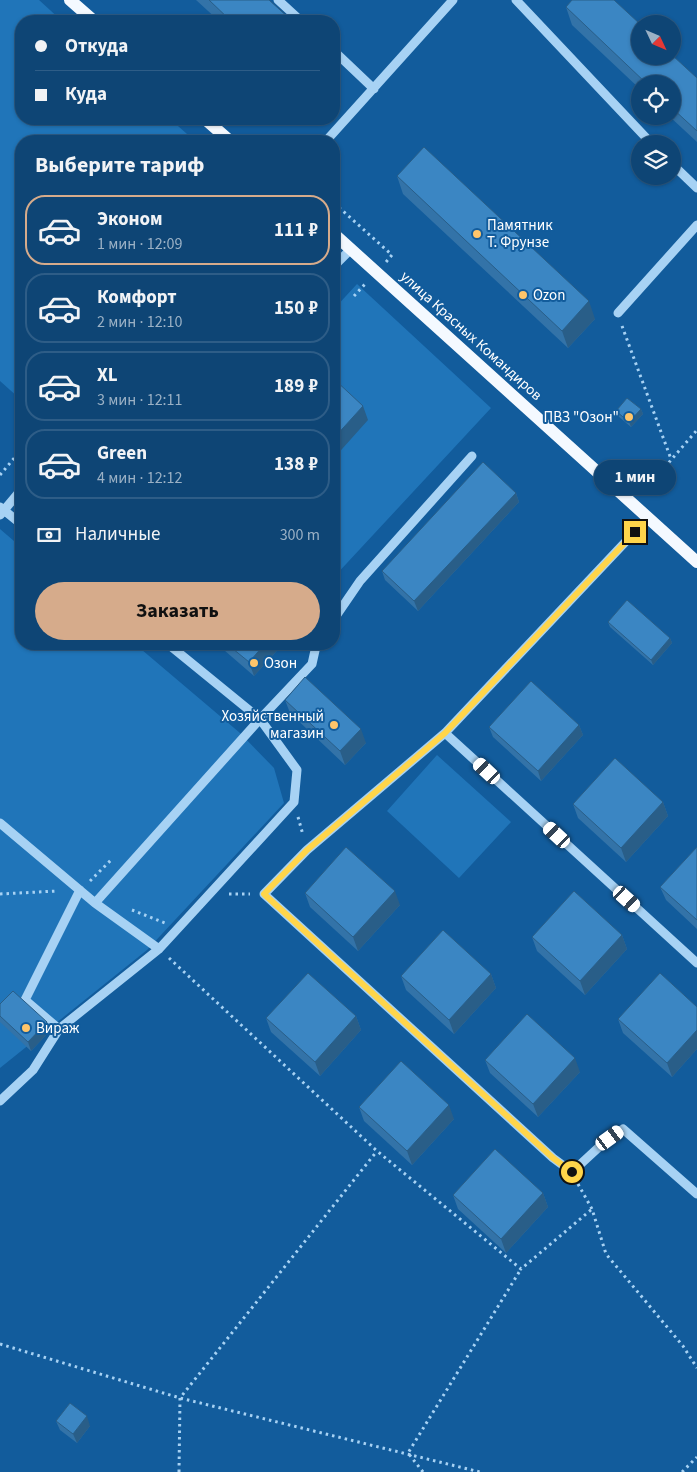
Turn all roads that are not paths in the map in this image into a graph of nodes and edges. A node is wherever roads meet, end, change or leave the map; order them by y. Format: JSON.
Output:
{"nodes":[{"id":1,"x":70,"y":0,"type":"edge"},
{"id":2,"x":278,"y":0,"type":"edge"},
{"id":3,"x":454,"y":0,"type":"edge"},
{"id":4,"x":516,"y":0,"type":"edge"},
{"id":5,"x":87,"y":15,"type":"edge"},
{"id":6,"x":294,"y":15,"type":"edge"},
{"id":7,"x":340,"y":58,"type":"edge"},
{"id":8,"x":374,"y":89,"type":"junction"},
{"id":9,"x":212,"y":125,"type":"edge"},
{"id":10,"x":223,"y":135,"type":"edge"},
{"id":11,"x":332,"y":135,"type":"edge"},
{"id":12,"x":644,"y":135,"type":"edge"},
{"id":13,"x":681,"y":173,"type":"edge"},
{"id":14,"x":697,"y":188,"type":"edge"},
{"id":15,"x":697,"y":225,"type":"edge"},
{"id":16,"x":340,"y":240,"type":"edge"},
{"id":17,"x":351,"y":250,"type":"junction"},
{"id":18,"x":340,"y":260,"type":"edge"},
{"id":19,"x":618,"y":313,"type":"road end"},
{"id":20,"x":472,"y":456,"type":"dead end"},
{"id":21,"x":15,"y":496,"type":"edge"},
{"id":22,"x":1,"y":510,"type":"edge"},
{"id":23,"x":648,"y":518,"type":"junction"},
{"id":24,"x":15,"y":520,"type":"edge"},
{"id":25,"x":697,"y":562,"type":"edge"},
{"id":26,"x":340,"y":611,"type":"edge"},
{"id":27,"x":175,"y":650,"type":"edge"},
{"id":28,"x":314,"y":650,"type":"edge"},
{"id":29,"x":260,"y":719,"type":"junction"},
{"id":30,"x":445,"y":733,"type":"junction"},
{"id":31,"x":0,"y":823,"type":"edge"},
{"id":32,"x":80,"y":890,"type":"junction"},
{"id":33,"x":95,"y":903,"type":"junction"},
{"id":34,"x":159,"y":949,"type":"junction"},
{"id":35,"x":697,"y":963,"type":"edge"},
{"id":36,"x":59,"y":1030,"type":"junction"},
{"id":37,"x":0,"y":1102,"type":"edge"},
{"id":38,"x":697,"y":1194,"type":"edge"}],
"edges":[{"from":1,"to":5,"type":"main road"},
{"from":2,"to":6,"type":"street"},
{"from":3,"to":8,"type":"street"},
{"from":4,"to":12,"type":"street"},
{"from":7,"to":8,"type":"street"},
{"from":8,"to":11,"type":"street"},
{"from":9,"to":10,"type":"main road"},
{"from":13,"to":14,"type":"street"},
{"from":15,"to":19,"type":"street"},
{"from":16,"to":17,"type":"main road","name":"улица Красных Командиров"},
{"from":17,"to":18,"type":"street"},
{"from":17,"to":23,"type":"main road","name":"улица Красных Командиров"},
{"from":20,"to":26,"type":"street"},
{"from":21,"to":22,"type":"street"},
{"from":22,"to":24,"type":"street"},
{"from":23,"to":25,"type":"main road","name":"улица Красных Командиров"},
{"from":23,"to":30,"type":"street"},
{"from":27,"to":29,"type":"street"},
{"from":28,"to":29,"type":"street"},
{"from":29,"to":33,"type":"street"},
{"from":29,"to":34,"type":"street"},
{"from":30,"to":35,"type":"street"},
{"from":30,"to":38,"type":"street"},
{"from":31,"to":32,"type":"street"},
{"from":32,"to":33,"type":"street"},
{"from":32,"to":36,"type":"street"},
{"from":33,"to":34,"type":"street"},
{"from":34,"to":36,"type":"street"},
{"from":36,"to":37,"type":"street"}]}
